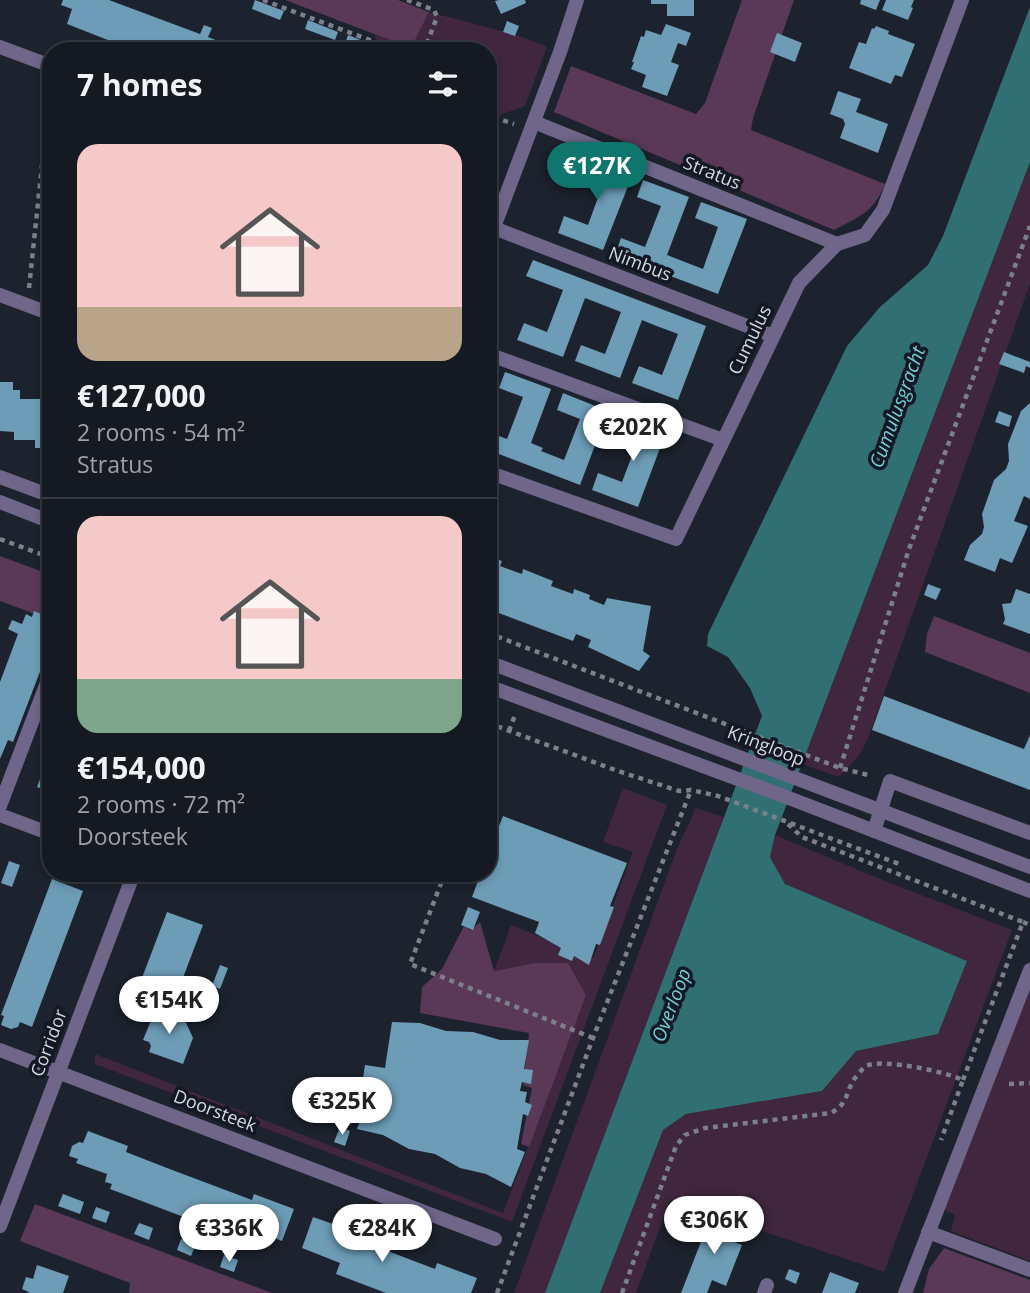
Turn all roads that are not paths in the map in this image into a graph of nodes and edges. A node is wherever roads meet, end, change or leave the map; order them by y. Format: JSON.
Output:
{"nodes":[{"id":1,"x":577,"y":0,"type":"edge"},
{"id":2,"x":962,"y":0,"type":"edge"},
{"id":3,"x":0,"y":47,"type":"edge"},
{"id":4,"x":42,"y":63,"type":"edge"},
{"id":5,"x":532,"y":126,"type":"junction"},
{"id":6,"x":497,"y":220,"type":"edge"},
{"id":7,"x":497,"y":229,"type":"edge"},
{"id":8,"x":838,"y":244,"type":"junction"},
{"id":9,"x":0,"y":295,"type":"edge"},
{"id":10,"x":42,"y":311,"type":"edge"},
{"id":11,"x":773,"y":336,"type":"junction"},
{"id":12,"x":497,"y":357,"type":"edge"},
{"id":13,"x":723,"y":440,"type":"junction"},
{"id":14,"x":497,"y":475,"type":"edge"},
{"id":15,"x":0,"y":477,"type":"edge"},
{"id":16,"x":42,"y":493,"type":"edge"},
{"id":17,"x":0,"y":502,"type":"edge"},
{"id":18,"x":42,"y":518,"type":"edge"},
{"id":19,"x":497,"y":665,"type":"edge"},
{"id":20,"x":497,"y":689,"type":"edge"},
{"id":21,"x":42,"y":696,"type":"edge"},
{"id":22,"x":0,"y":806,"type":"edge"},
{"id":23,"x":880,"y":812,"type":"junction"},
{"id":24,"x":0,"y":815,"type":"edge"},
{"id":25,"x":42,"y":831,"type":"edge"},
{"id":26,"x":874,"y":831,"type":"junction"},
{"id":27,"x":1030,"y":833,"type":"edge"},
{"id":28,"x":1030,"y":867,"type":"edge"},
{"id":29,"x":131,"y":882,"type":"edge"},
{"id":30,"x":1030,"y":891,"type":"edge"},
{"id":31,"x":1030,"y":970,"type":"edge"},
{"id":32,"x":0,"y":1050,"type":"edge"},
{"id":33,"x":59,"y":1072,"type":"junction"},
{"id":34,"x":0,"y":1226,"type":"edge"},
{"id":35,"x":928,"y":1232,"type":"junction"},
{"id":36,"x":495,"y":1239,"type":"dead end"},
{"id":37,"x":1030,"y":1270,"type":"edge"},
{"id":38,"x":905,"y":1293,"type":"edge"}],
"edges":[{"from":1,"to":5,"type":"street"},
{"from":2,"to":8,"type":"street","name":"Cumulus"},
{"from":3,"to":4,"type":"street"},
{"from":5,"to":6,"type":"street"},
{"from":5,"to":8,"type":"street","name":"Stratus"},
{"from":7,"to":11,"type":"street","name":"Nimbus"},
{"from":8,"to":11,"type":"street","name":"Cumulus"},
{"from":9,"to":10,"type":"street"},
{"from":11,"to":13,"type":"street","name":"Cumulus"},
{"from":12,"to":13,"type":"street"},
{"from":13,"to":14,"type":"street","name":"Cumulus"},
{"from":15,"to":16,"type":"street"},
{"from":17,"to":18,"type":"street"},
{"from":19,"to":23,"type":"street","name":"Kringloop"},
{"from":20,"to":26,"type":"street"},
{"from":21,"to":22,"type":"street"},
{"from":23,"to":26,"type":"street"},
{"from":23,"to":27,"type":"street"},
{"from":23,"to":28,"type":"street","name":"Kringloop"},
{"from":24,"to":25,"type":"street"},
{"from":26,"to":30,"type":"street"},
{"from":29,"to":33,"type":"street","name":"Corridor"},
{"from":31,"to":35,"type":"street"},
{"from":32,"to":33,"type":"street","name":"Doorsteek"},
{"from":33,"to":34,"type":"street","name":"Corridor"},
{"from":33,"to":36,"type":"street","name":"Doorsteek"},
{"from":35,"to":37,"type":"street"},
{"from":35,"to":38,"type":"street"}]}
